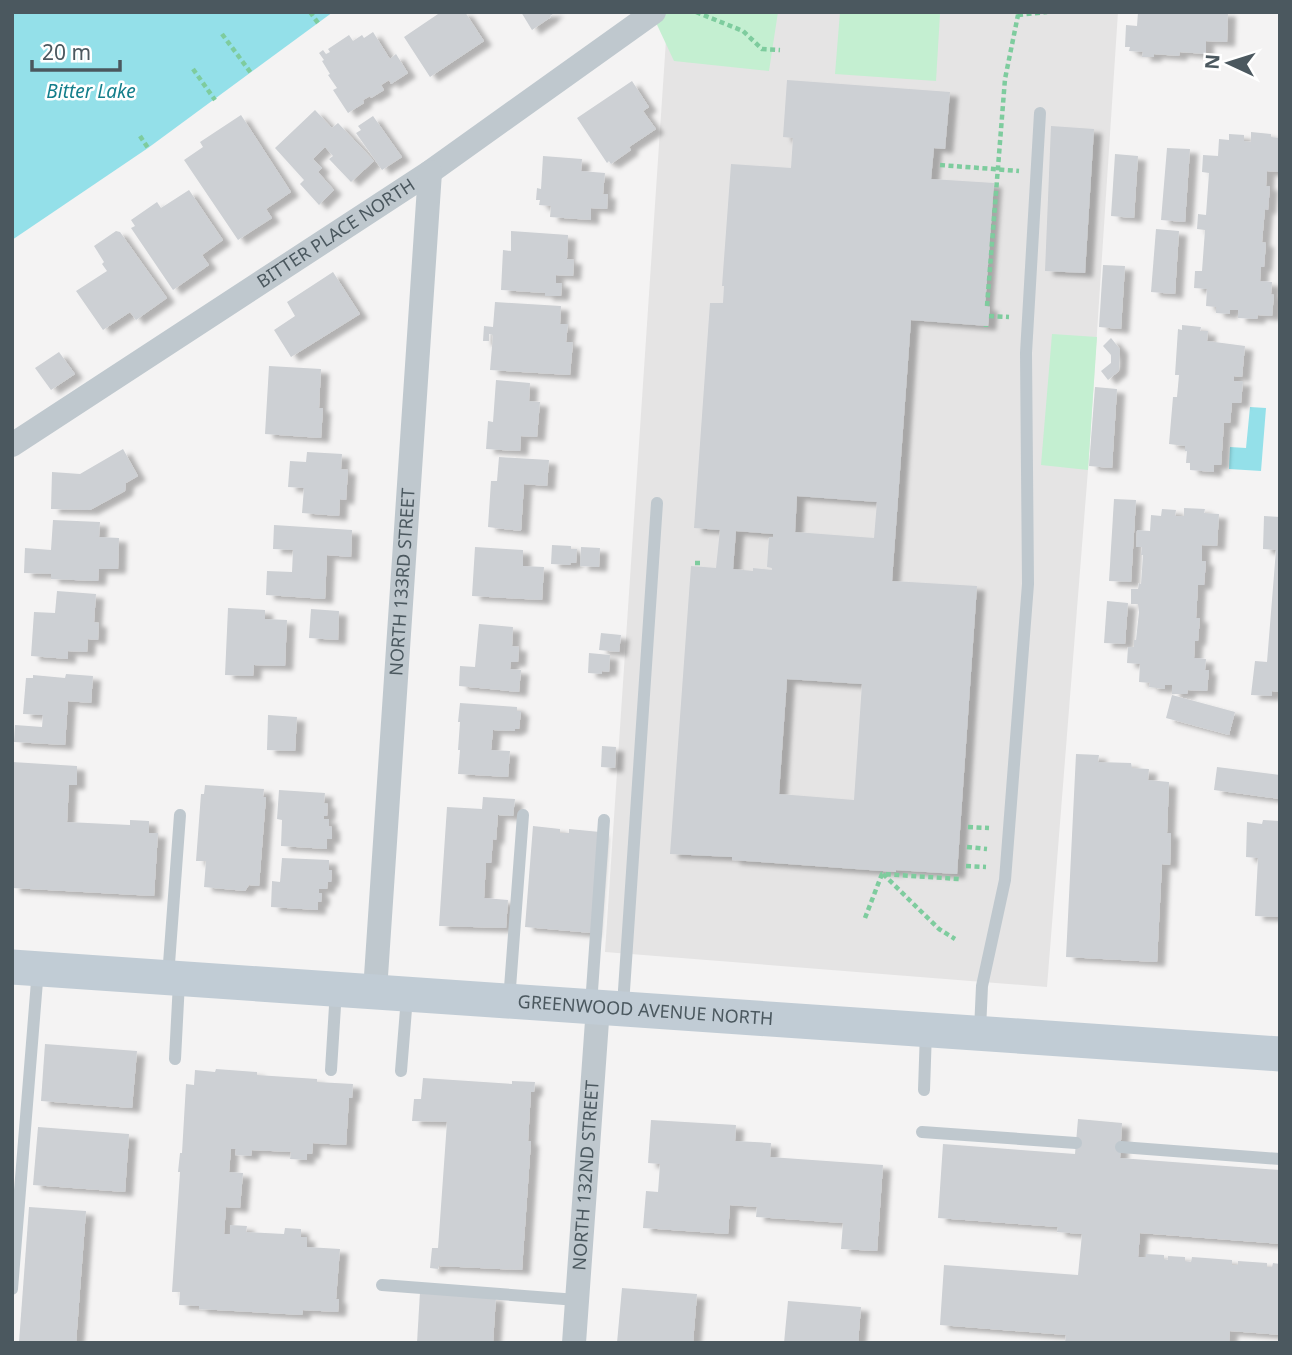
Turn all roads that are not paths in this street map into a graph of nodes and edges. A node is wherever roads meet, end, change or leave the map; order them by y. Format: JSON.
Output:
{"nodes":[{"id":1,"x":654,"y":12,"type":"edge"},
{"id":2,"x":1041,"y":113,"type":"dead end"},
{"id":3,"x":430,"y":172,"type":"junction"},
{"id":4,"x":12,"y":445,"type":"edge"},
{"id":5,"x":657,"y":503,"type":"dead end"},
{"id":6,"x":180,"y":815,"type":"dead end"},
{"id":7,"x":523,"y":815,"type":"dead end"},
{"id":8,"x":604,"y":820,"type":"dead end"},
{"id":9,"x":25,"y":968,"type":"edge"},
{"id":10,"x":174,"y":978,"type":"junction"},
{"id":11,"x":337,"y":989,"type":"junction"},
{"id":12,"x":391,"y":992,"type":"junction"},
{"id":13,"x":509,"y":1001,"type":"junction"},
{"id":14,"x":604,"y":1008,"type":"junction"},
{"id":15,"x":926,"y":1030,"type":"junction"},
{"id":16,"x":979,"y":1034,"type":"junction"},
{"id":17,"x":1280,"y":1054,"type":"edge"},
{"id":18,"x":175,"y":1059,"type":"dead end"},
{"id":19,"x":331,"y":1070,"type":"dead end"},
{"id":20,"x":401,"y":1072,"type":"dead end"},
{"id":21,"x":924,"y":1090,"type":"dead end"},
{"id":22,"x":922,"y":1132,"type":"dead end"},
{"id":23,"x":1076,"y":1143,"type":"dead end"},
{"id":24,"x":1121,"y":1147,"type":"dead end"},
{"id":25,"x":1280,"y":1159,"type":"edge"},
{"id":26,"x":382,"y":1285,"type":"dead end"},
{"id":27,"x":12,"y":1289,"type":"edge"},
{"id":28,"x":577,"y":1300,"type":"junction"},
{"id":29,"x":574,"y":1343,"type":"edge"}],
"edges":[{"from":1,"to":3,"type":"street","name":"BITTER PLACE NORTH"},
{"from":2,"to":16,"type":"lane"},
{"from":3,"to":4,"type":"street","name":"BITTER PLACE NORTH"},
{"from":3,"to":12,"type":"street","name":"NORTH 133RD STREET"},
{"from":5,"to":14,"type":"lane"},
{"from":6,"to":10,"type":"lane"},
{"from":7,"to":13,"type":"lane"},
{"from":8,"to":14,"type":"lane"},
{"from":9,"to":10,"type":"main road","name":"GREENWOOD AVENUE NORTH"},
{"from":9,"to":27,"type":"lane"},
{"from":10,"to":11,"type":"main road","name":"GREENWOOD AVENUE NORTH"},
{"from":10,"to":18,"type":"lane"},
{"from":11,"to":12,"type":"main road","name":"GREENWOOD AVENUE NORTH"},
{"from":11,"to":19,"type":"lane"},
{"from":12,"to":13,"type":"main road","name":"GREENWOOD AVENUE NORTH"},
{"from":12,"to":20,"type":"lane"},
{"from":13,"to":14,"type":"main road","name":"GREENWOOD AVENUE NORTH"},
{"from":14,"to":15,"type":"main road","name":"GREENWOOD AVENUE NORTH"},
{"from":14,"to":28,"type":"street","name":"NORTH 132ND STREET"},
{"from":15,"to":16,"type":"main road","name":"GREENWOOD AVENUE NORTH"},
{"from":15,"to":21,"type":"lane"},
{"from":16,"to":17,"type":"main road","name":"GREENWOOD AVENUE NORTH"},
{"from":22,"to":23,"type":"lane"},
{"from":24,"to":25,"type":"lane"},
{"from":26,"to":28,"type":"lane"},
{"from":28,"to":29,"type":"street","name":"NORTH 132ND STREET"}]}
